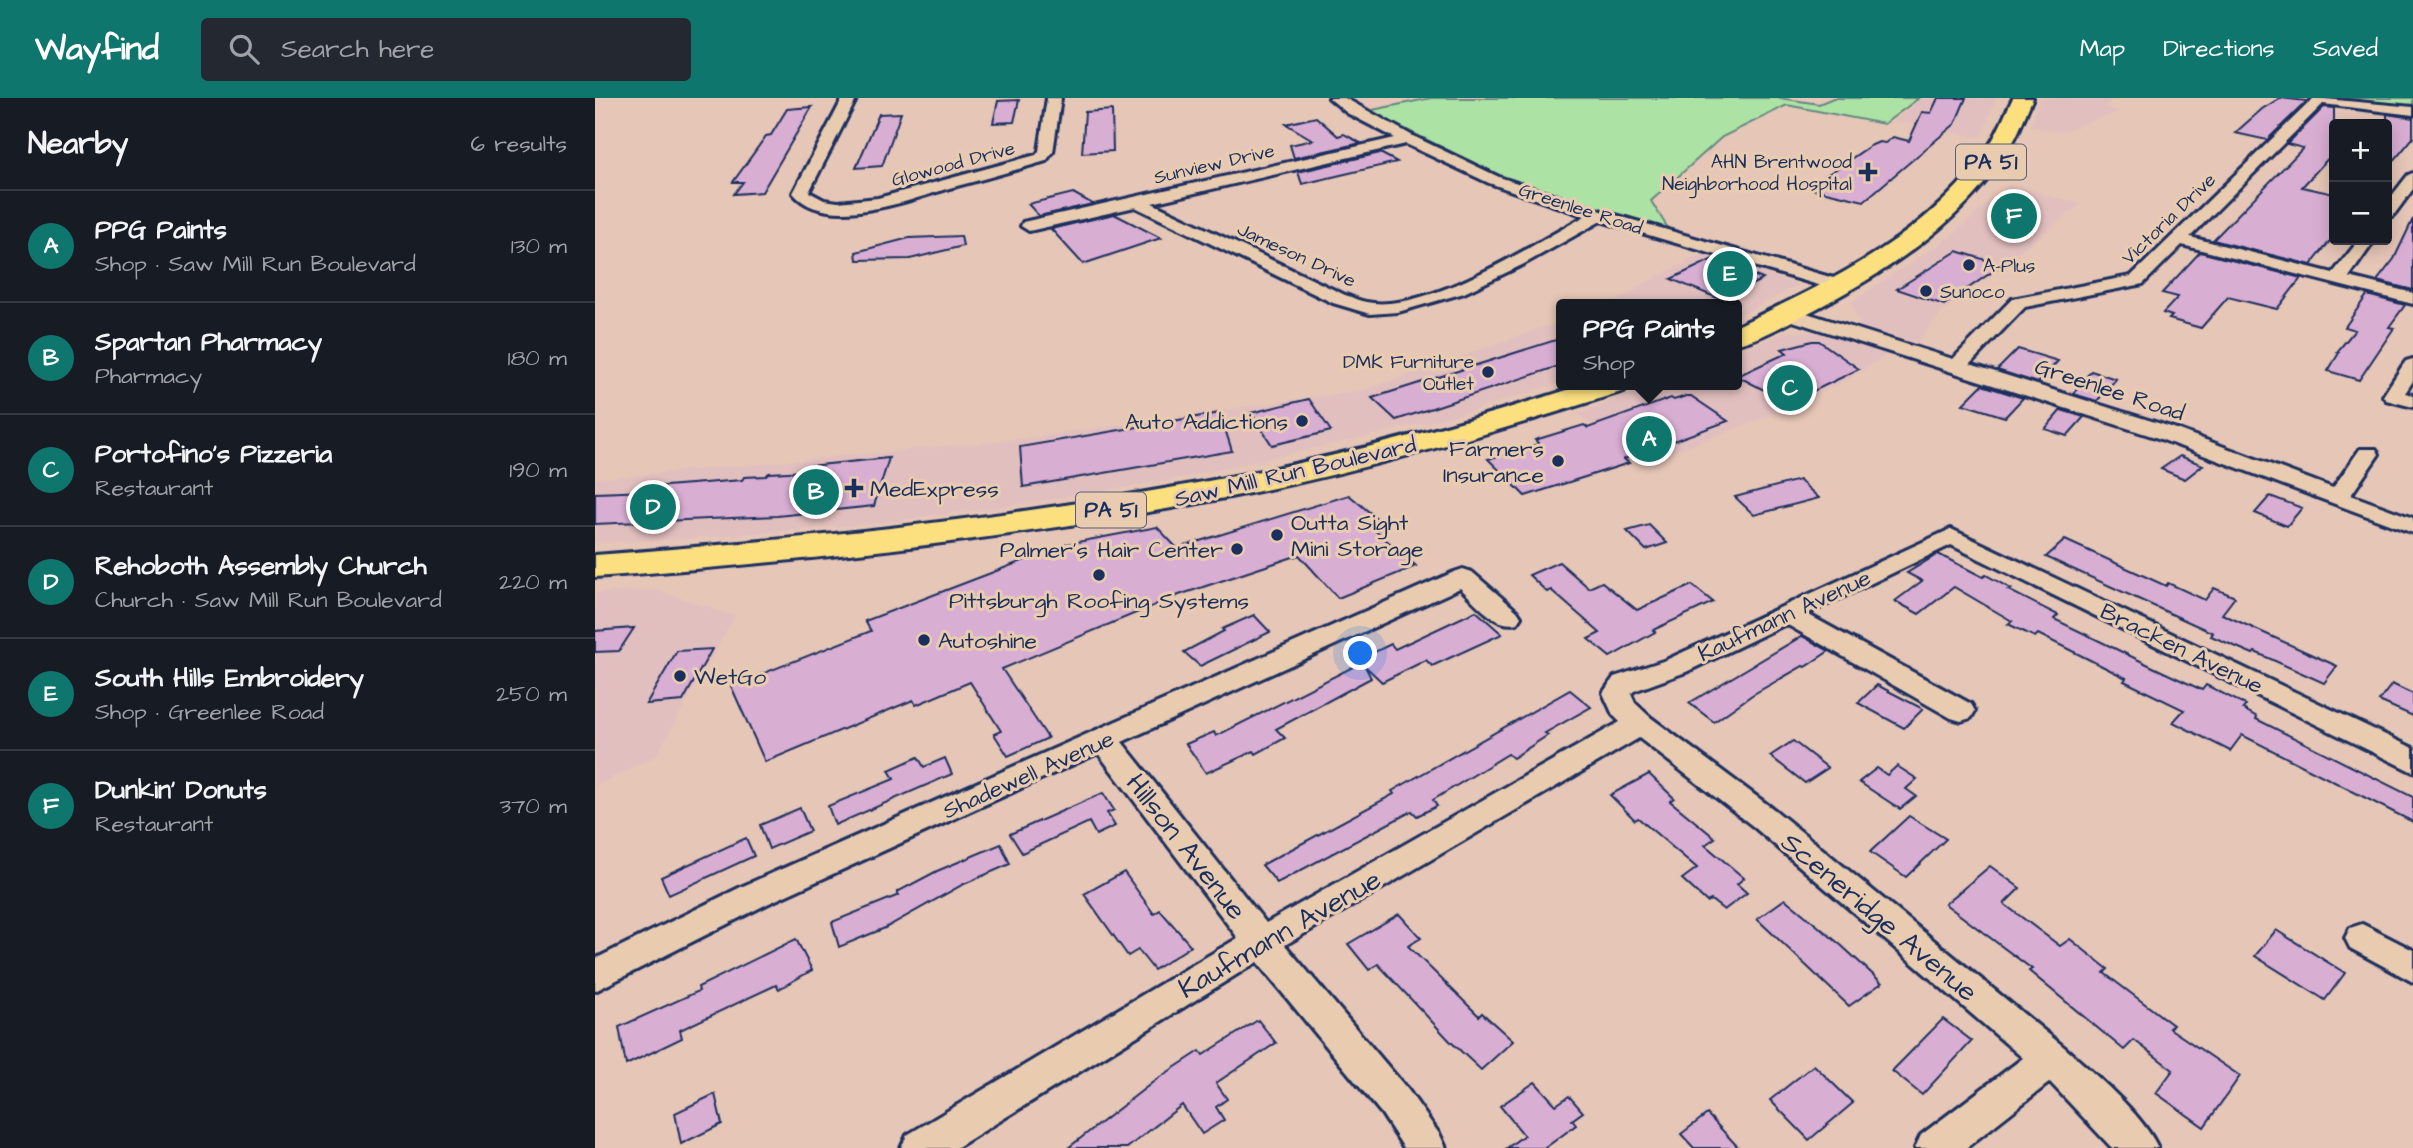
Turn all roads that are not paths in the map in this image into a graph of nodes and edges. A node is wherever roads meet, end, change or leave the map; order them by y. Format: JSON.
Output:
{"nodes":[{"id":1,"x":850,"y":98,"type":"edge"},
{"id":2,"x":1054,"y":98,"type":"edge"},
{"id":3,"x":1336,"y":98,"type":"edge"},
{"id":4,"x":2023,"y":98,"type":"edge"},
{"id":5,"x":2320,"y":100,"type":"edge"},
{"id":6,"x":2413,"y":111,"type":"edge"},
{"id":7,"x":1408,"y":139,"type":"junction"},
{"id":8,"x":2413,"y":178,"type":"edge"},
{"id":9,"x":1134,"y":200,"type":"junction"},
{"id":10,"x":2392,"y":206,"type":"edge"},
{"id":11,"x":854,"y":207,"type":"joint"},
{"id":12,"x":1599,"y":215,"type":"junction"},
{"id":13,"x":1029,"y":226,"type":"dead end"},
{"id":14,"x":2179,"y":239,"type":"junction"},
{"id":15,"x":2363,"y":245,"type":"edge"},
{"id":16,"x":2338,"y":279,"type":"junction"},
{"id":17,"x":1838,"y":285,"type":"junction"},
{"id":18,"x":2413,"y":299,"type":"edge"},
{"id":19,"x":1787,"y":313,"type":"junction"},
{"id":20,"x":1742,"y":334,"type":"edge"},
{"id":21,"x":2413,"y":365,"type":"edge"},
{"id":22,"x":1956,"y":367,"type":"junction"},
{"id":23,"x":1597,"y":390,"type":"edge"},
{"id":24,"x":2403,"y":399,"type":"edge"},
{"id":25,"x":2368,"y":454,"type":"dead end"},
{"id":26,"x":2338,"y":497,"type":"junction"},
{"id":27,"x":2413,"y":526,"type":"edge"},
{"id":28,"x":1951,"y":536,"type":"joint"},
{"id":29,"x":595,"y":566,"type":"edge"},
{"id":30,"x":1785,"y":613,"type":"junction"},
{"id":31,"x":1508,"y":617,"type":"dead end"},
{"id":32,"x":1617,"y":693,"type":"joint"},
{"id":33,"x":1961,"y":710,"type":"dead end"},
{"id":34,"x":1640,"y":724,"type":"junction"},
{"id":35,"x":1104,"y":740,"type":"junction"},
{"id":36,"x":2413,"y":761,"type":"edge"},
{"id":37,"x":2362,"y":937,"type":"dead end"},
{"id":38,"x":1261,"y":942,"type":"junction"},
{"id":39,"x":2413,"y":967,"type":"edge"},
{"id":40,"x":595,"y":976,"type":"edge"},
{"id":41,"x":2051,"y":1059,"type":"junction"},
{"id":42,"x":1422,"y":1146,"type":"edge"},
{"id":43,"x":921,"y":1148,"type":"edge"},
{"id":44,"x":1935,"y":1148,"type":"edge"},
{"id":45,"x":2138,"y":1148,"type":"edge"}],
"edges":[{"from":1,"to":11,"type":"street"},
{"from":2,"to":11,"type":"street","name":"Glowood Drive"},
{"from":3,"to":7,"type":"street","name":"Greenlee Road"},
{"from":4,"to":17,"type":"highway","number":"PA 51"},
{"from":5,"to":6,"type":"street"},
{"from":5,"to":14,"type":"street","name":"Victoria Drive"},
{"from":7,"to":9,"type":"street","name":"Sunview Drive"},
{"from":7,"to":12,"type":"street","name":"Greenlee Road"},
{"from":8,"to":10,"type":"street"},
{"from":9,"to":12,"type":"street","name":"Jameson Drive"},
{"from":9,"to":13,"type":"street","name":"Sunview Drive"},
{"from":12,"to":17,"type":"street","name":"Greenlee Road"},
{"from":14,"to":16,"type":"street"},
{"from":14,"to":22,"type":"street","name":"Victoria Drive"},
{"from":15,"to":16,"type":"street"},
{"from":16,"to":18,"type":"street"},
{"from":17,"to":19,"type":"highway","number":"PA 51"},
{"from":19,"to":20,"type":"highway","number":"PA 51"},
{"from":19,"to":22,"type":"street","name":"Greenlee Road"},
{"from":21,"to":24,"type":"street"},
{"from":22,"to":26,"type":"street","name":"Greenlee Road"},
{"from":23,"to":29,"type":"highway","name":"Saw Mill Run Boulevard","number":"PA 51"},
{"from":25,"to":26,"type":"street"},
{"from":26,"to":27,"type":"street","name":"Greenlee Road"},
{"from":28,"to":30,"type":"street","name":"Kaufmann Avenue"},
{"from":28,"to":36,"type":"street","name":"Bracken Avenue"},
{"from":30,"to":32,"type":"street","name":"Kaufmann Avenue"},
{"from":30,"to":33,"type":"street"},
{"from":31,"to":35,"type":"street","name":"Shadewell Avenue"},
{"from":32,"to":34,"type":"street","name":"Sceneridge Avenue"},
{"from":34,"to":38,"type":"street","name":"Kaufmann Avenue"},
{"from":34,"to":41,"type":"street","name":"Sceneridge Avenue"},
{"from":35,"to":38,"type":"street","name":"Hillson Avenue"},
{"from":35,"to":40,"type":"street","name":"Shadewell Avenue"},
{"from":37,"to":39,"type":"street"},
{"from":38,"to":42,"type":"street","name":"Hillson Avenue"},
{"from":38,"to":43,"type":"street","name":"Kaufmann Avenue"},
{"from":41,"to":44,"type":"street"},
{"from":41,"to":45,"type":"street","name":"Sceneridge Avenue"}]}
